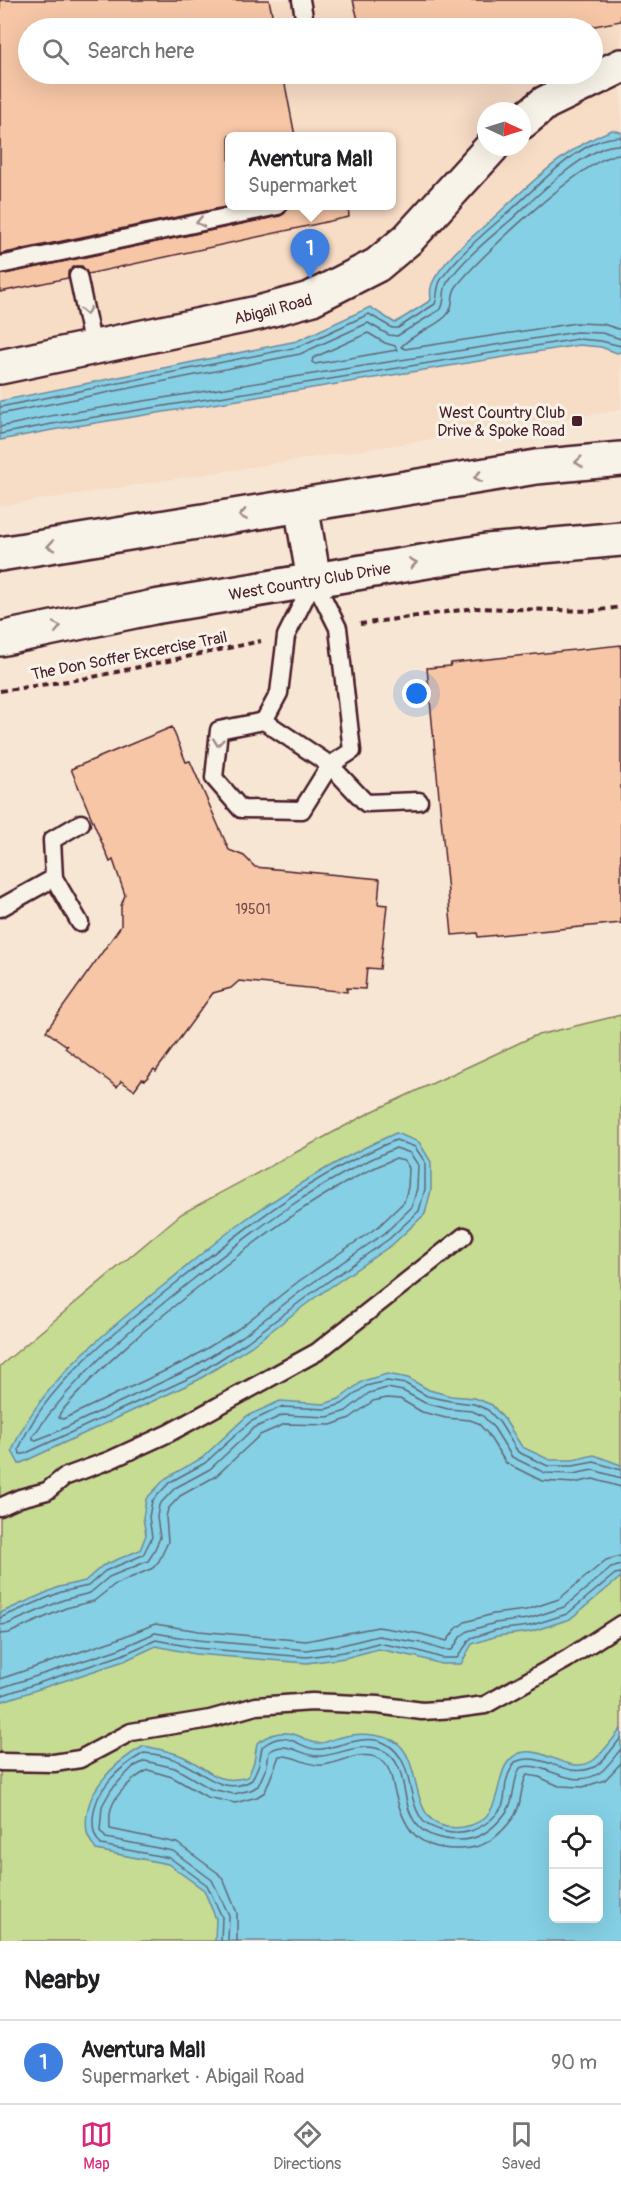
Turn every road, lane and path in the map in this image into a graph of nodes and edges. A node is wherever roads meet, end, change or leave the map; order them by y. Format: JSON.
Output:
{"nodes":[{"id":1,"x":301,"y":0,"type":"edge"},
{"id":2,"x":304,"y":18,"type":"edge"},
{"id":3,"x":621,"y":66,"type":"edge"},
{"id":4,"x":603,"y":74,"type":"edge"},
{"id":5,"x":621,"y":82,"type":"edge"},
{"id":6,"x":582,"y":84,"type":"edge"},
{"id":7,"x":576,"y":87,"type":"junction"},
{"id":8,"x":531,"y":115,"type":"edge"},
{"id":9,"x":484,"y":156,"type":"edge"},
{"id":10,"x":259,"y":210,"type":"edge"},
{"id":11,"x":0,"y":265,"type":"edge"},
{"id":12,"x":78,"y":276,"type":"dead end"},
{"id":13,"x":93,"y":347,"type":"junction"},
{"id":14,"x":0,"y":367,"type":"edge"},
{"id":15,"x":621,"y":459,"type":"edge"},
{"id":16,"x":301,"y":505,"type":"junction"},
{"id":17,"x":621,"y":539,"type":"edge"},
{"id":18,"x":0,"y":554,"type":"edge"},
{"id":19,"x":314,"y":580,"type":"junction"},
{"id":20,"x":621,"y":607,"type":"edge"},
{"id":21,"x":357,"y":625,"type":"dead end"},
{"id":22,"x":0,"y":639,"type":"edge"},
{"id":23,"x":263,"y":641,"type":"dead end"},
{"id":24,"x":0,"y":691,"type":"edge"},
{"id":25,"x":264,"y":721,"type":"junction"},
{"id":26,"x":330,"y":765,"type":"junction"},
{"id":27,"x":419,"y":801,"type":"dead end"},
{"id":28,"x":81,"y":823,"type":"dead end"},
{"id":29,"x":54,"y":878,"type":"junction"},
{"id":30,"x":0,"y":908,"type":"edge"},
{"id":31,"x":80,"y":922,"type":"dead end"},
{"id":32,"x":464,"y":1236,"type":"dead end"},
{"id":33,"x":0,"y":1506,"type":"edge"},
{"id":34,"x":621,"y":1624,"type":"edge"},
{"id":35,"x":0,"y":1762,"type":"edge"}],
"edges":[{"from":1,"to":2,"type":"lane"},
{"from":3,"to":4,"type":"street"},
{"from":5,"to":7,"type":"street"},
{"from":6,"to":7,"type":"street"},
{"from":7,"to":8,"type":"street"},
{"from":9,"to":13,"type":"street","name":"Abigail Road"},
{"from":10,"to":11,"type":"lane","one_way":true},
{"from":12,"to":13,"type":"lane","one_way":true},
{"from":13,"to":14,"type":"street","name":"Abigail Road"},
{"from":15,"to":16,"type":"street","one_way":true},
{"from":16,"to":18,"type":"street","one_way":true},
{"from":16,"to":19,"type":"street"},
{"from":19,"to":17,"type":"street","name":"West Country Club Drive","one_way":true},
{"from":22,"to":19,"type":"street","name":"West Country Club Drive","one_way":true},
{"from":19,"to":25,"type":"lane"},
{"from":19,"to":26,"type":"lane"},
{"from":20,"to":21,"type":"path"},
{"from":23,"to":24,"type":"path","name":"The Don Soffer Excercise Trail"},
{"from":25,"to":26,"type":"lane"},
{"from":25,"to":26,"type":"lane","one_way":true},
{"from":26,"to":27,"type":"lane"},
{"from":28,"to":29,"type":"lane"},
{"from":29,"to":30,"type":"lane"},
{"from":29,"to":31,"type":"lane"},
{"from":32,"to":33,"type":"lane"},
{"from":34,"to":35,"type":"lane"}]}
